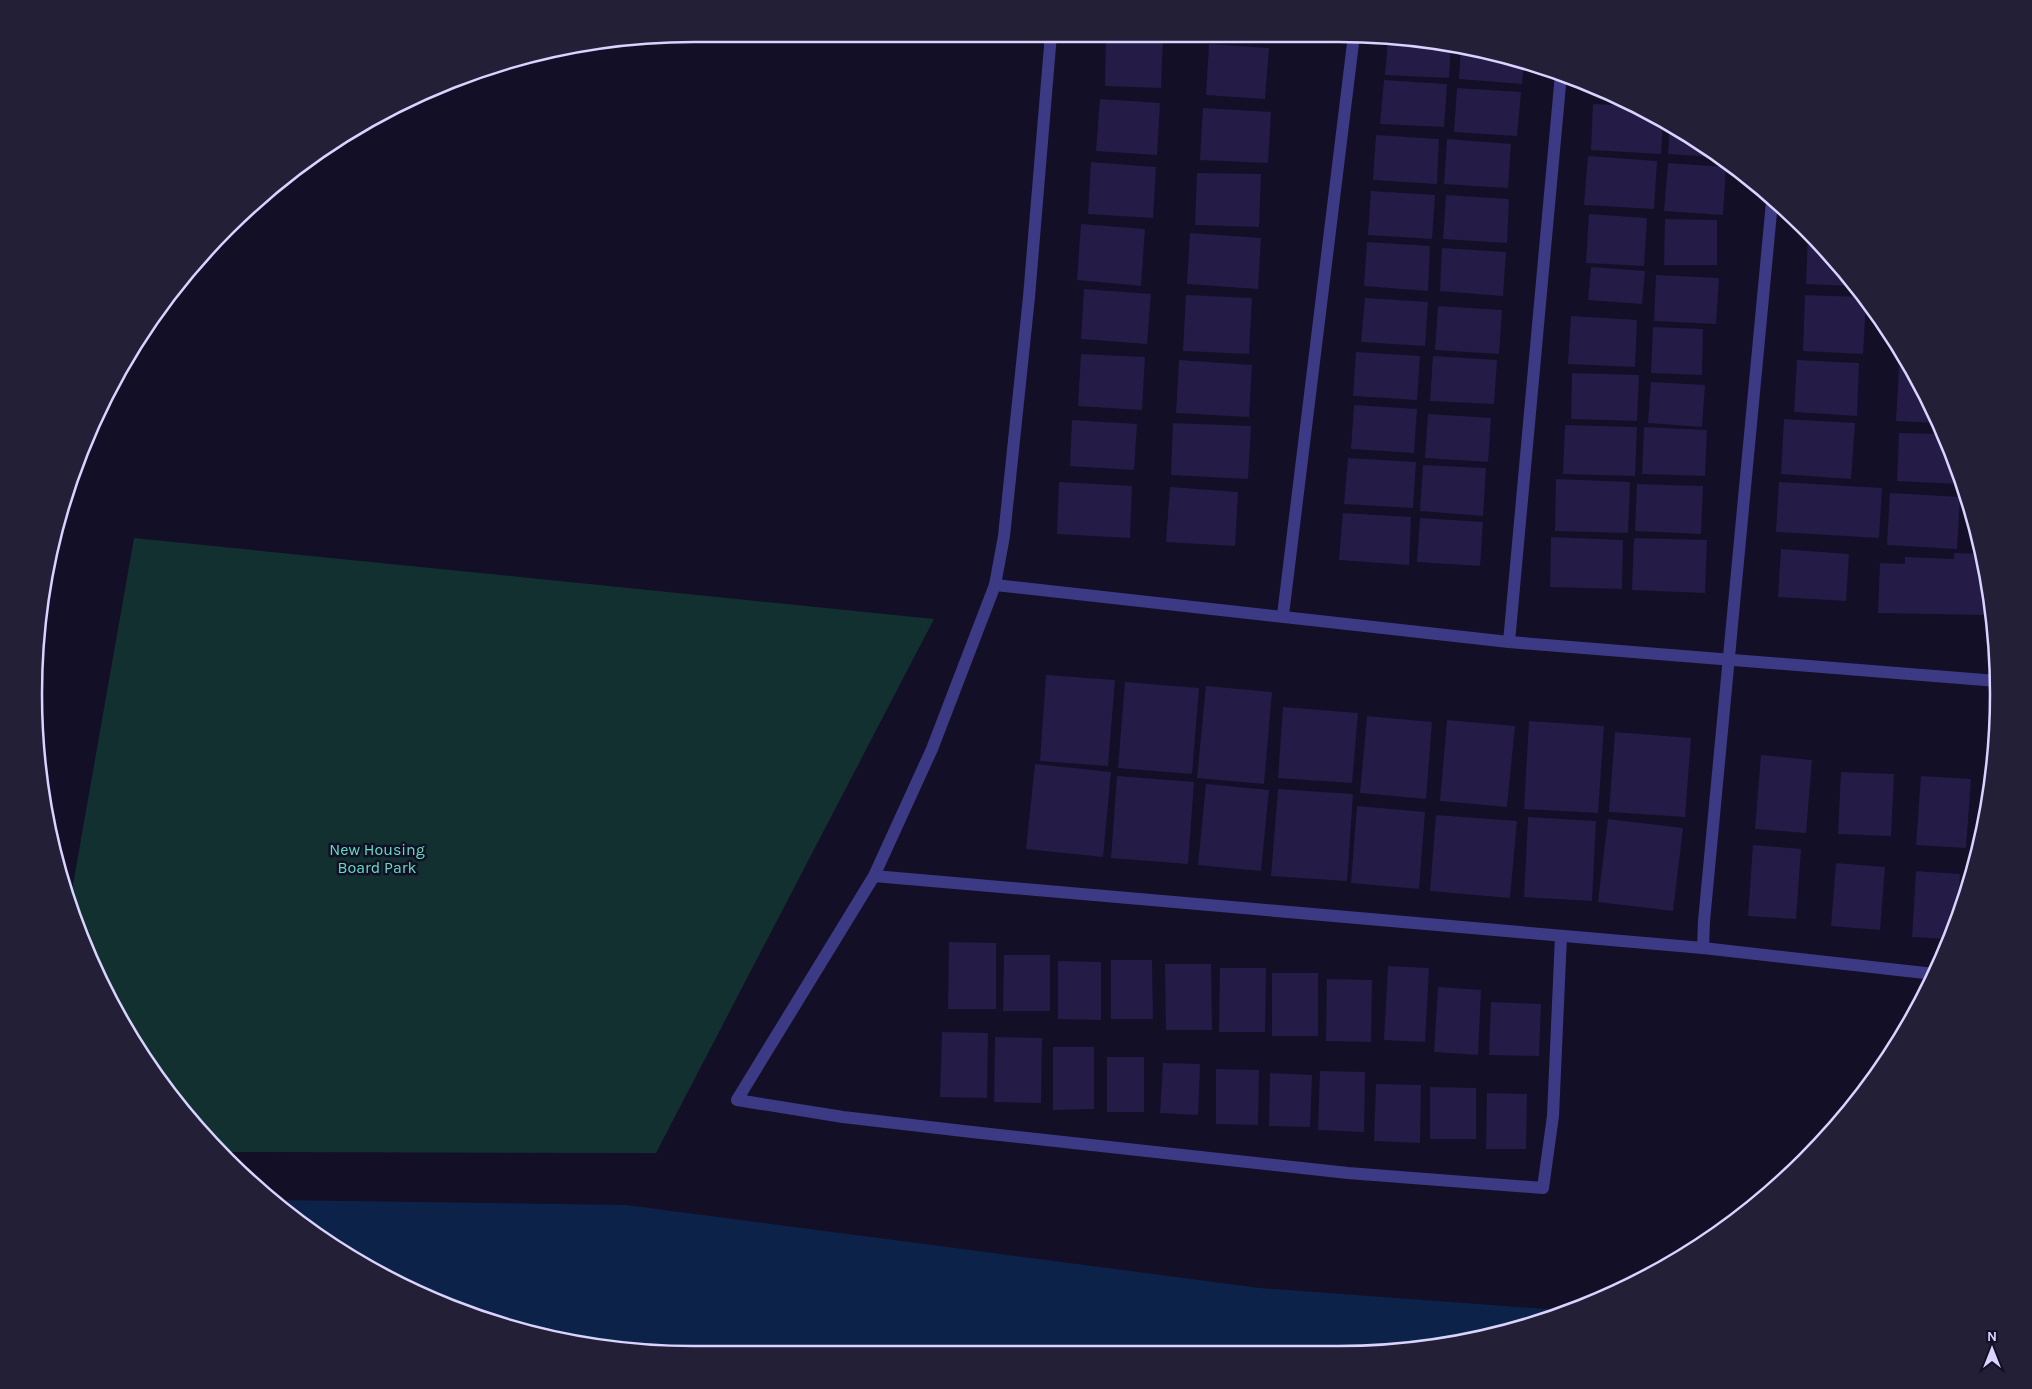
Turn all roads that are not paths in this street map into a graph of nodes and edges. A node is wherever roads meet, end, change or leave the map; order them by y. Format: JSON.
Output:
{"nodes":[{"id":1,"x":1050,"y":42,"type":"edge"},
{"id":2,"x":1353,"y":43,"type":"edge"},
{"id":3,"x":1561,"y":82,"type":"edge"},
{"id":4,"x":1771,"y":208,"type":"edge"},
{"id":5,"x":995,"y":585,"type":"junction"},
{"id":6,"x":1283,"y":616,"type":"junction"},
{"id":7,"x":1508,"y":642,"type":"junction"},
{"id":8,"x":1728,"y":658,"type":"junction"},
{"id":9,"x":1989,"y":680,"type":"edge"},
{"id":10,"x":874,"y":876,"type":"junction"},
{"id":11,"x":1561,"y":936,"type":"junction"},
{"id":12,"x":1703,"y":948,"type":"junction"},
{"id":13,"x":1927,"y":973,"type":"edge"}],
"edges":[{"from":1,"to":5,"type":"street"},
{"from":2,"to":6,"type":"street"},
{"from":3,"to":7,"type":"street"},
{"from":4,"to":8,"type":"street"},
{"from":5,"to":6,"type":"street"},
{"from":5,"to":10,"type":"street"},
{"from":6,"to":7,"type":"street"},
{"from":7,"to":8,"type":"street"},
{"from":8,"to":9,"type":"street"},
{"from":8,"to":12,"type":"street"},
{"from":10,"to":11,"type":"street"},
{"from":10,"to":11,"type":"street"},
{"from":11,"to":12,"type":"street"},
{"from":12,"to":13,"type":"street"}]}
